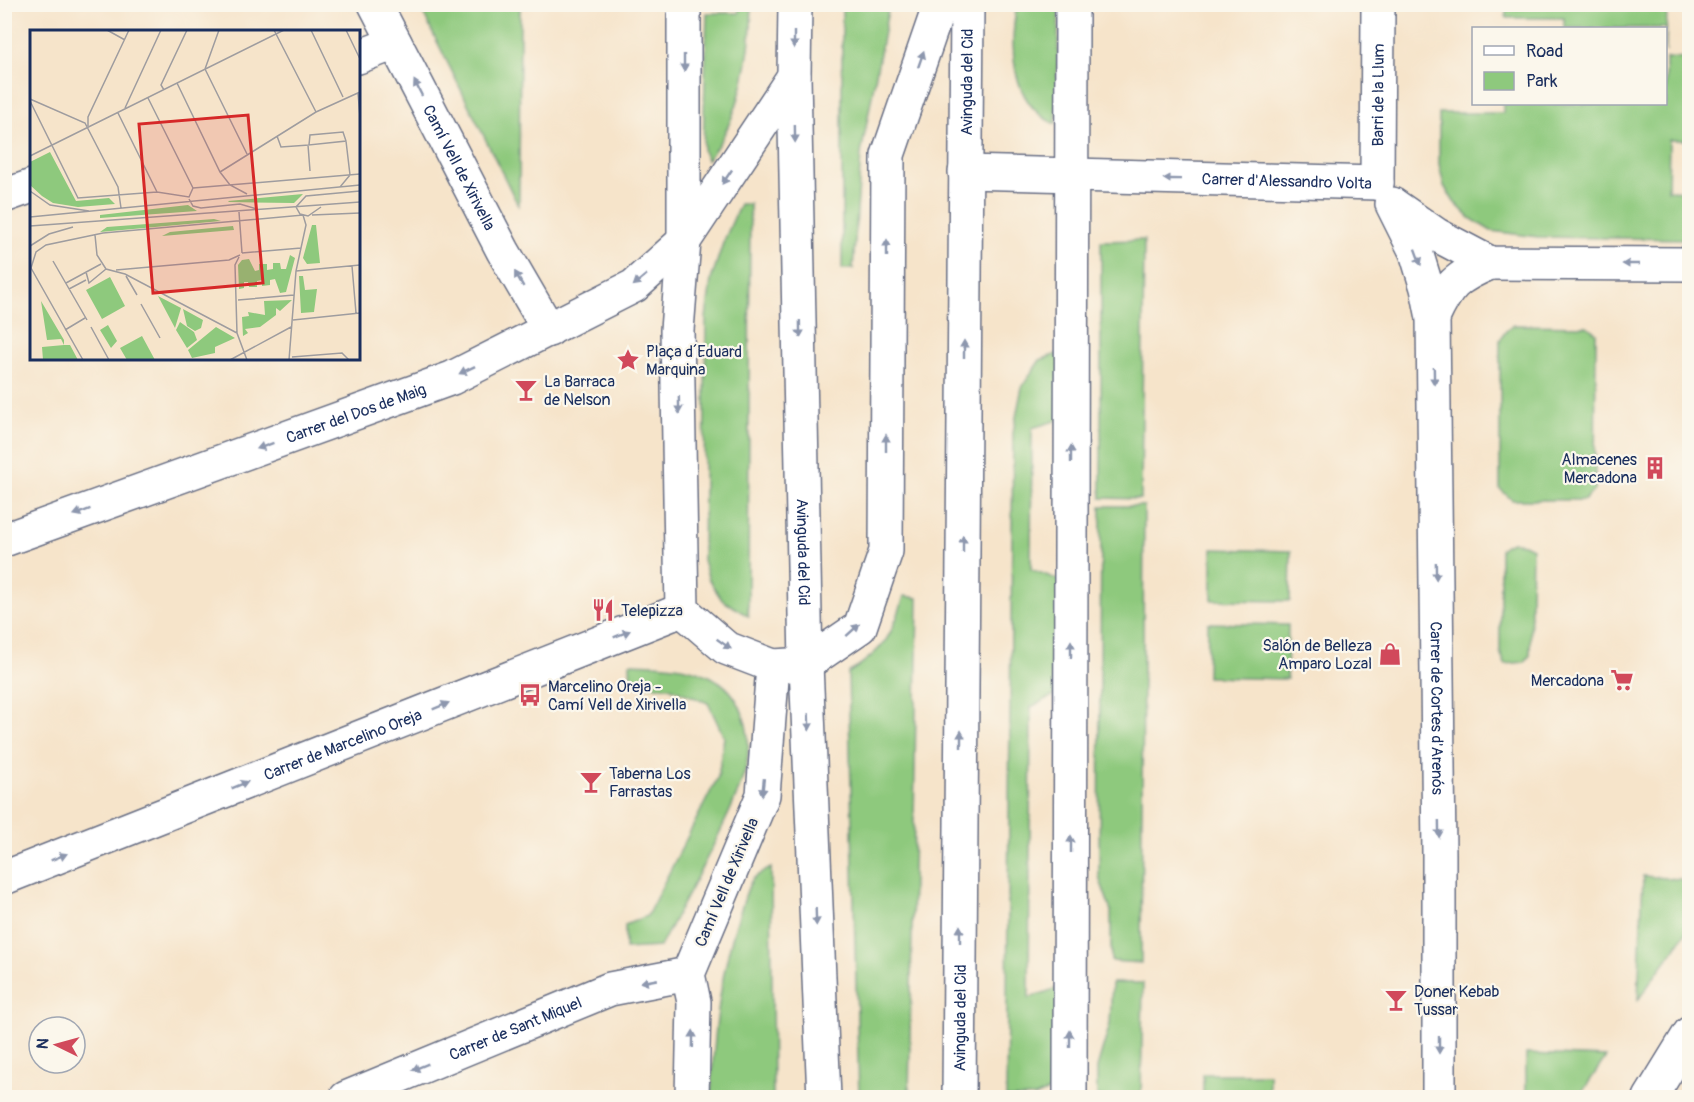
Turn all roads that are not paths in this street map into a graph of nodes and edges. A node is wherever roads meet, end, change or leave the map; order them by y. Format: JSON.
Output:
{"nodes":[{"id":1,"x":375,"y":4,"type":"edge"},
{"id":2,"x":684,"y":4,"type":"edge"},
{"id":3,"x":795,"y":4,"type":"edge"},
{"id":4,"x":940,"y":4,"type":"edge"},
{"id":5,"x":967,"y":4,"type":"edge"},
{"id":6,"x":1072,"y":4,"type":"edge"},
{"id":7,"x":1378,"y":4,"type":"edge"},
{"id":8,"x":395,"y":43,"type":"junction"},
{"id":9,"x":360,"y":56,"type":"edge"},
{"id":10,"x":794,"y":76,"type":"junction"},
{"id":11,"x":965,"y":172,"type":"junction"},
{"id":12,"x":1071,"y":175,"type":"junction"},
{"id":13,"x":30,"y":187,"type":"edge"},
{"id":14,"x":1385,"y":194,"type":"junction"},
{"id":15,"x":4,"y":196,"type":"edge"},
{"id":16,"x":684,"y":242,"type":"junction"},
{"id":17,"x":1490,"y":263,"type":"junction"},
{"id":18,"x":1689,"y":264,"type":"edge"},
{"id":19,"x":1433,"y":318,"type":"junction"},
{"id":20,"x":549,"y":330,"type":"junction"},
{"id":21,"x":4,"y":540,"type":"edge"},
{"id":22,"x":682,"y":610,"type":"junction"},
{"id":23,"x":806,"y":664,"type":"junction"},
{"id":24,"x":773,"y":666,"type":"junction"},
{"id":25,"x":4,"y":878,"type":"edge"},
{"id":26,"x":688,"y":974,"type":"junction"},
{"id":27,"x":1689,"y":1033,"type":"edge"},
{"id":28,"x":346,"y":1098,"type":"edge"},
{"id":29,"x":692,"y":1098,"type":"edge"},
{"id":30,"x":824,"y":1098,"type":"edge"},
{"id":31,"x":959,"y":1098,"type":"edge"},
{"id":32,"x":1070,"y":1098,"type":"edge"},
{"id":33,"x":1438,"y":1098,"type":"edge"},
{"id":34,"x":1650,"y":1098,"type":"edge"}],
"edges":[{"from":1,"to":8,"type":"street","name":"Camí Vell de Xirivella"},
{"from":2,"to":16,"type":"street","one_way":true},
{"from":3,"to":10,"type":"street","name":"Avinguda del Cid","one_way":true},
{"from":23,"to":4,"type":"street","one_way":true},
{"from":5,"to":11,"type":"street","name":"Avinguda del Cid"},
{"from":6,"to":12,"type":"street"},
{"from":7,"to":14,"type":"street","name":"Barri de la Llum"},
{"from":8,"to":9,"type":"street"},
{"from":20,"to":8,"type":"street","name":"Camí Vell de Xirivella","one_way":true},
{"from":10,"to":16,"type":"street","one_way":true},
{"from":10,"to":23,"type":"street","name":"Avinguda del Cid","one_way":true},
{"from":11,"to":12,"type":"street","name":"Carrer d'Alessandro Volta"},
{"from":31,"to":11,"type":"street","name":"Avinguda del Cid","one_way":true},
{"from":14,"to":12,"type":"street","name":"Carrer d'Alessandro Volta","one_way":true},
{"from":32,"to":12,"type":"street","one_way":true},
{"from":13,"to":15,"type":"street"},
{"from":14,"to":17,"type":"street","name":"Carrer d'Alessandro Volta"},
{"from":14,"to":19,"type":"street","name":"Carrer de Cortes d'Arenós","one_way":true},
{"from":16,"to":20,"type":"street","name":"Carrer del Dos de Maig","one_way":true},
{"from":16,"to":22,"type":"street","one_way":true},
{"from":18,"to":17,"type":"street","name":"Carrer d'Alessandro Volta","one_way":true},
{"from":17,"to":19,"type":"street","name":"Carrer de Cortes d'Arenós"},
{"from":19,"to":33,"type":"street","name":"Carrer de Cortes d'Arenós","one_way":true},
{"from":20,"to":21,"type":"street","name":"Carrer del Dos de Maig","one_way":true},
{"from":22,"to":24,"type":"street","one_way":true},
{"from":25,"to":22,"type":"street","name":"Carrer de Marcelino Oreja","one_way":true},
{"from":23,"to":24,"type":"street"},
{"from":23,"to":30,"type":"street","name":"Avinguda del Cid","one_way":true},
{"from":24,"to":26,"type":"street","name":"Camí Vell de Xirivella","one_way":true},
{"from":26,"to":28,"type":"street","name":"Carrer de Sant Miquel","one_way":true},
{"from":29,"to":26,"type":"street","one_way":true},
{"from":27,"to":34,"type":"street"}]}
